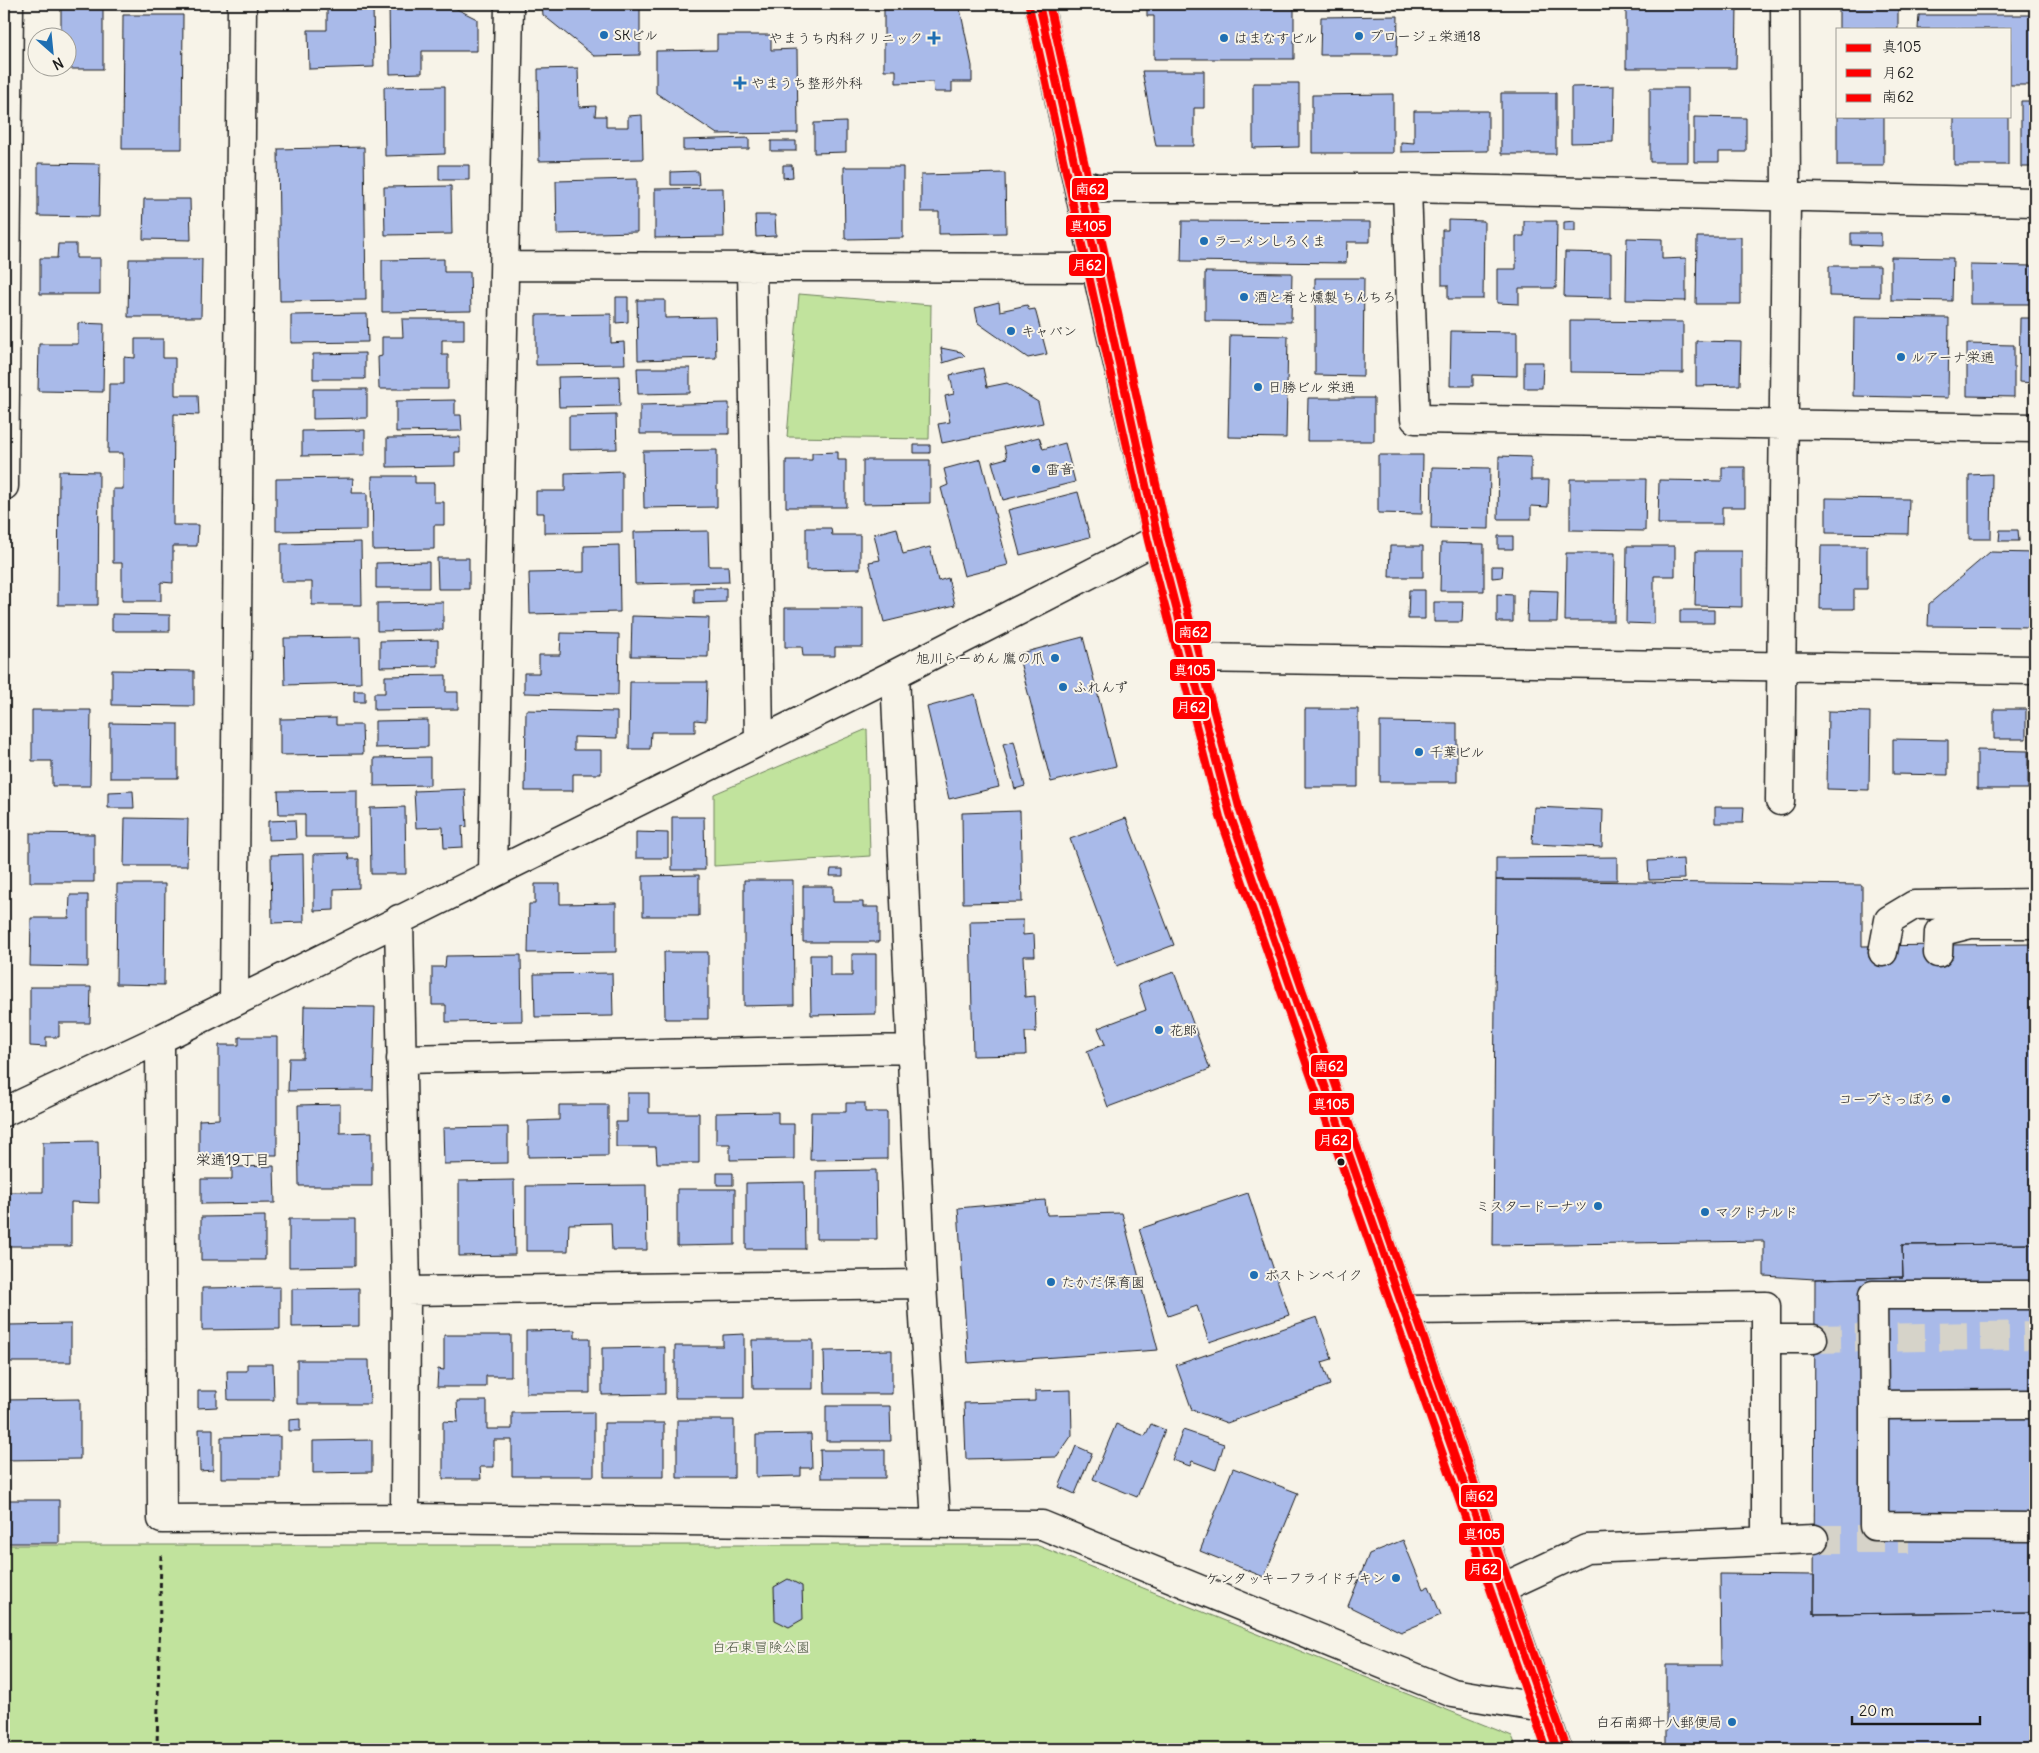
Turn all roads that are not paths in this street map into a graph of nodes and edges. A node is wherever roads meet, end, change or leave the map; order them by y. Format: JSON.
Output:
{"nodes":[{"id":1,"x":9,"y":4,"type":"edge"},
{"id":2,"x":242,"y":4,"type":"edge"},
{"id":3,"x":509,"y":4,"type":"edge"},
{"id":4,"x":1039,"y":4,"type":"edge"},
{"id":5,"x":1785,"y":4,"type":"edge"},
{"id":6,"x":1078,"y":183,"type":"junction"},
{"id":7,"x":1407,"y":188,"type":"junction"},
{"id":8,"x":1786,"y":198,"type":"junction"},
{"id":9,"x":2035,"y":202,"type":"edge"},
{"id":10,"x":506,"y":266,"type":"junction"},
{"id":11,"x":752,"y":266,"type":"junction"},
{"id":12,"x":1096,"y":268,"type":"junction"},
{"id":13,"x":1783,"y":424,"type":"junction"},
{"id":14,"x":2035,"y":428,"type":"edge"},
{"id":15,"x":4,"y":486,"type":"edge"},
{"id":16,"x":1158,"y":539,"type":"junction"},
{"id":17,"x":1188,"y":658,"type":"junction"},
{"id":18,"x":1780,"y":666,"type":"junction"},
{"id":19,"x":2035,"y":670,"type":"edge"},
{"id":20,"x":895,"y":674,"type":"junction"},
{"id":21,"x":759,"y":740,"type":"junction"},
{"id":22,"x":1780,"y":801,"type":"dead end"},
{"id":23,"x":493,"y":872,"type":"junction"},
{"id":24,"x":2035,"y":903,"type":"edge"},
{"id":25,"x":399,"y":919,"type":"junction"},
{"id":26,"x":2035,"y":924,"type":"edge"},
{"id":27,"x":1883,"y":952,"type":"dead end"},
{"id":28,"x":1938,"y":952,"type":"dead end"},
{"id":29,"x":234,"y":1001,"type":"junction"},
{"id":30,"x":160,"y":1039,"type":"junction"},
{"id":31,"x":912,"y":1049,"type":"junction"},
{"id":32,"x":402,"y":1059,"type":"junction"},
{"id":33,"x":4,"y":1112,"type":"edge"},
{"id":34,"x":922,"y":1284,"type":"junction"},
{"id":35,"x":406,"y":1291,"type":"junction"},
{"id":36,"x":2035,"y":1294,"type":"edge"},
{"id":37,"x":1405,"y":1310,"type":"junction"},
{"id":38,"x":1766,"y":1339,"type":"junction"},
{"id":39,"x":1813,"y":1339,"type":"tunnel mouth"},
{"id":40,"x":2035,"y":1404,"type":"edge"},
{"id":41,"x":1874,"y":1406,"type":"junction"},
{"id":42,"x":405,"y":1518,"type":"junction"},
{"id":43,"x":936,"y":1523,"type":"junction"},
{"id":44,"x":2035,"y":1527,"type":"edge"},
{"id":45,"x":1814,"y":1539,"type":"tunnel mouth"},
{"id":46,"x":1766,"y":1541,"type":"junction"},
{"id":47,"x":1502,"y":1588,"type":"junction"},
{"id":48,"x":1543,"y":1708,"type":"junction"},
{"id":49,"x":1558,"y":1749,"type":"edge"}],
"edges":[{"from":1,"to":15,"type":"street"},
{"from":2,"to":29,"type":"street"},
{"from":3,"to":10,"type":"street"},
{"from":4,"to":6,"type":"street"},
{"from":5,"to":8,"type":"street"},
{"from":6,"to":7,"type":"street"},
{"from":6,"to":12,"type":"street"},
{"from":7,"to":8,"type":"street"},
{"from":7,"to":13,"type":"street"},
{"from":8,"to":9,"type":"street"},
{"from":8,"to":13,"type":"street"},
{"from":10,"to":11,"type":"street"},
{"from":10,"to":23,"type":"street"},
{"from":11,"to":12,"type":"street"},
{"from":11,"to":21,"type":"street"},
{"from":12,"to":16,"type":"street"},
{"from":13,"to":14,"type":"street"},
{"from":13,"to":18,"type":"street"},
{"from":16,"to":17,"type":"street"},
{"from":16,"to":20,"type":"street"},
{"from":17,"to":18,"type":"street"},
{"from":17,"to":37,"type":"street"},
{"from":18,"to":19,"type":"street"},
{"from":18,"to":22,"type":"street"},
{"from":20,"to":21,"type":"street"},
{"from":20,"to":31,"type":"street"},
{"from":21,"to":23,"type":"street"},
{"from":23,"to":25,"type":"street"},
{"from":24,"to":27,"type":"street"},
{"from":25,"to":29,"type":"street"},
{"from":25,"to":32,"type":"street"},
{"from":26,"to":28,"type":"street"},
{"from":29,"to":30,"type":"street"},
{"from":30,"to":33,"type":"street"},
{"from":30,"to":42,"type":"street"},
{"from":31,"to":32,"type":"street"},
{"from":31,"to":34,"type":"street"},
{"from":32,"to":35,"type":"street"},
{"from":34,"to":35,"type":"street"},
{"from":34,"to":43,"type":"street"},
{"from":35,"to":42,"type":"street"},
{"from":36,"to":41,"type":"street"},
{"from":37,"to":38,"type":"street"},
{"from":37,"to":47,"type":"street"},
{"from":38,"to":39,"type":"street"},
{"from":38,"to":46,"type":"street"},
{"from":40,"to":41,"type":"street"},
{"from":41,"to":44,"type":"street"},
{"from":42,"to":43,"type":"street"},
{"from":43,"to":48,"type":"street"},
{"from":45,"to":46,"type":"street"},
{"from":46,"to":47,"type":"street"},
{"from":47,"to":48,"type":"street"},
{"from":48,"to":49,"type":"street"}]}
